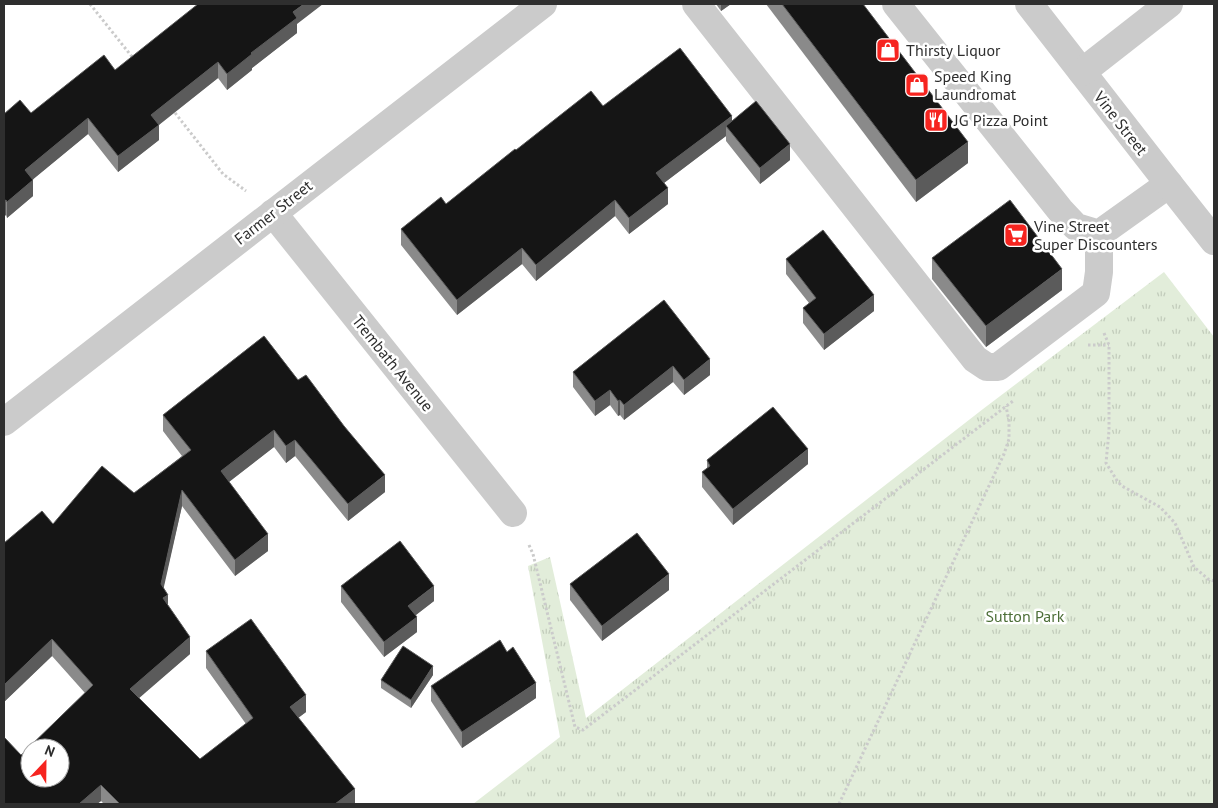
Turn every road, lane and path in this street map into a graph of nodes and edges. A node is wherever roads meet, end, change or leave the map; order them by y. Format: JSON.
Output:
{"nodes":[{"id":1,"x":90,"y":4,"type":"edge"},
{"id":2,"x":543,"y":4,"type":"edge"},
{"id":3,"x":696,"y":4,"type":"edge"},
{"id":4,"x":896,"y":4,"type":"edge"},
{"id":5,"x":1029,"y":4,"type":"edge"},
{"id":6,"x":1168,"y":4,"type":"edge"},
{"id":7,"x":138,"y":66,"type":"edge"},
{"id":8,"x":1082,"y":72,"type":"junction"},
{"id":9,"x":169,"y":104,"type":"edge"},
{"id":10,"x":1169,"y":184,"type":"junction"},
{"id":11,"x":272,"y":213,"type":"junction"},
{"id":12,"x":1099,"y":234,"type":"junction"},
{"id":13,"x":1214,"y":240,"type":"edge"},
{"id":14,"x":1088,"y":298,"type":"junction"},
{"id":15,"x":1109,"y":345,"type":"junction"},
{"id":16,"x":1084,"y":346,"type":"dead end"},
{"id":17,"x":1014,"y":400,"type":"dead end"},
{"id":18,"x":1006,"y":406,"type":"junction"},
{"id":19,"x":4,"y":422,"type":"edge"},
{"id":20,"x":513,"y":513,"type":"joint"},
{"id":21,"x":1214,"y":581,"type":"edge"},
{"id":22,"x":839,"y":804,"type":"edge"}],
"edges":[{"from":1,"to":7,"type":"path"},
{"from":2,"to":11,"type":"street","name":"Farmer Street"},
{"from":3,"to":14,"type":"street"},
{"from":4,"to":12,"type":"street"},
{"from":5,"to":8,"type":"street","name":"Vine Street"},
{"from":6,"to":8,"type":"street"},
{"from":8,"to":10,"type":"street","name":"Vine Street"},
{"from":9,"to":11,"type":"path"},
{"from":10,"to":12,"type":"street"},
{"from":10,"to":13,"type":"street","name":"Vine Street"},
{"from":11,"to":19,"type":"street","name":"Farmer Street"},
{"from":11,"to":20,"type":"street","name":"Trembath Avenue"},
{"from":12,"to":14,"type":"street"},
{"from":14,"to":15,"type":"path"},
{"from":15,"to":16,"type":"path"},
{"from":15,"to":21,"type":"path"},
{"from":17,"to":18,"type":"path"},
{"from":18,"to":20,"type":"path"},
{"from":18,"to":22,"type":"path"}]}
